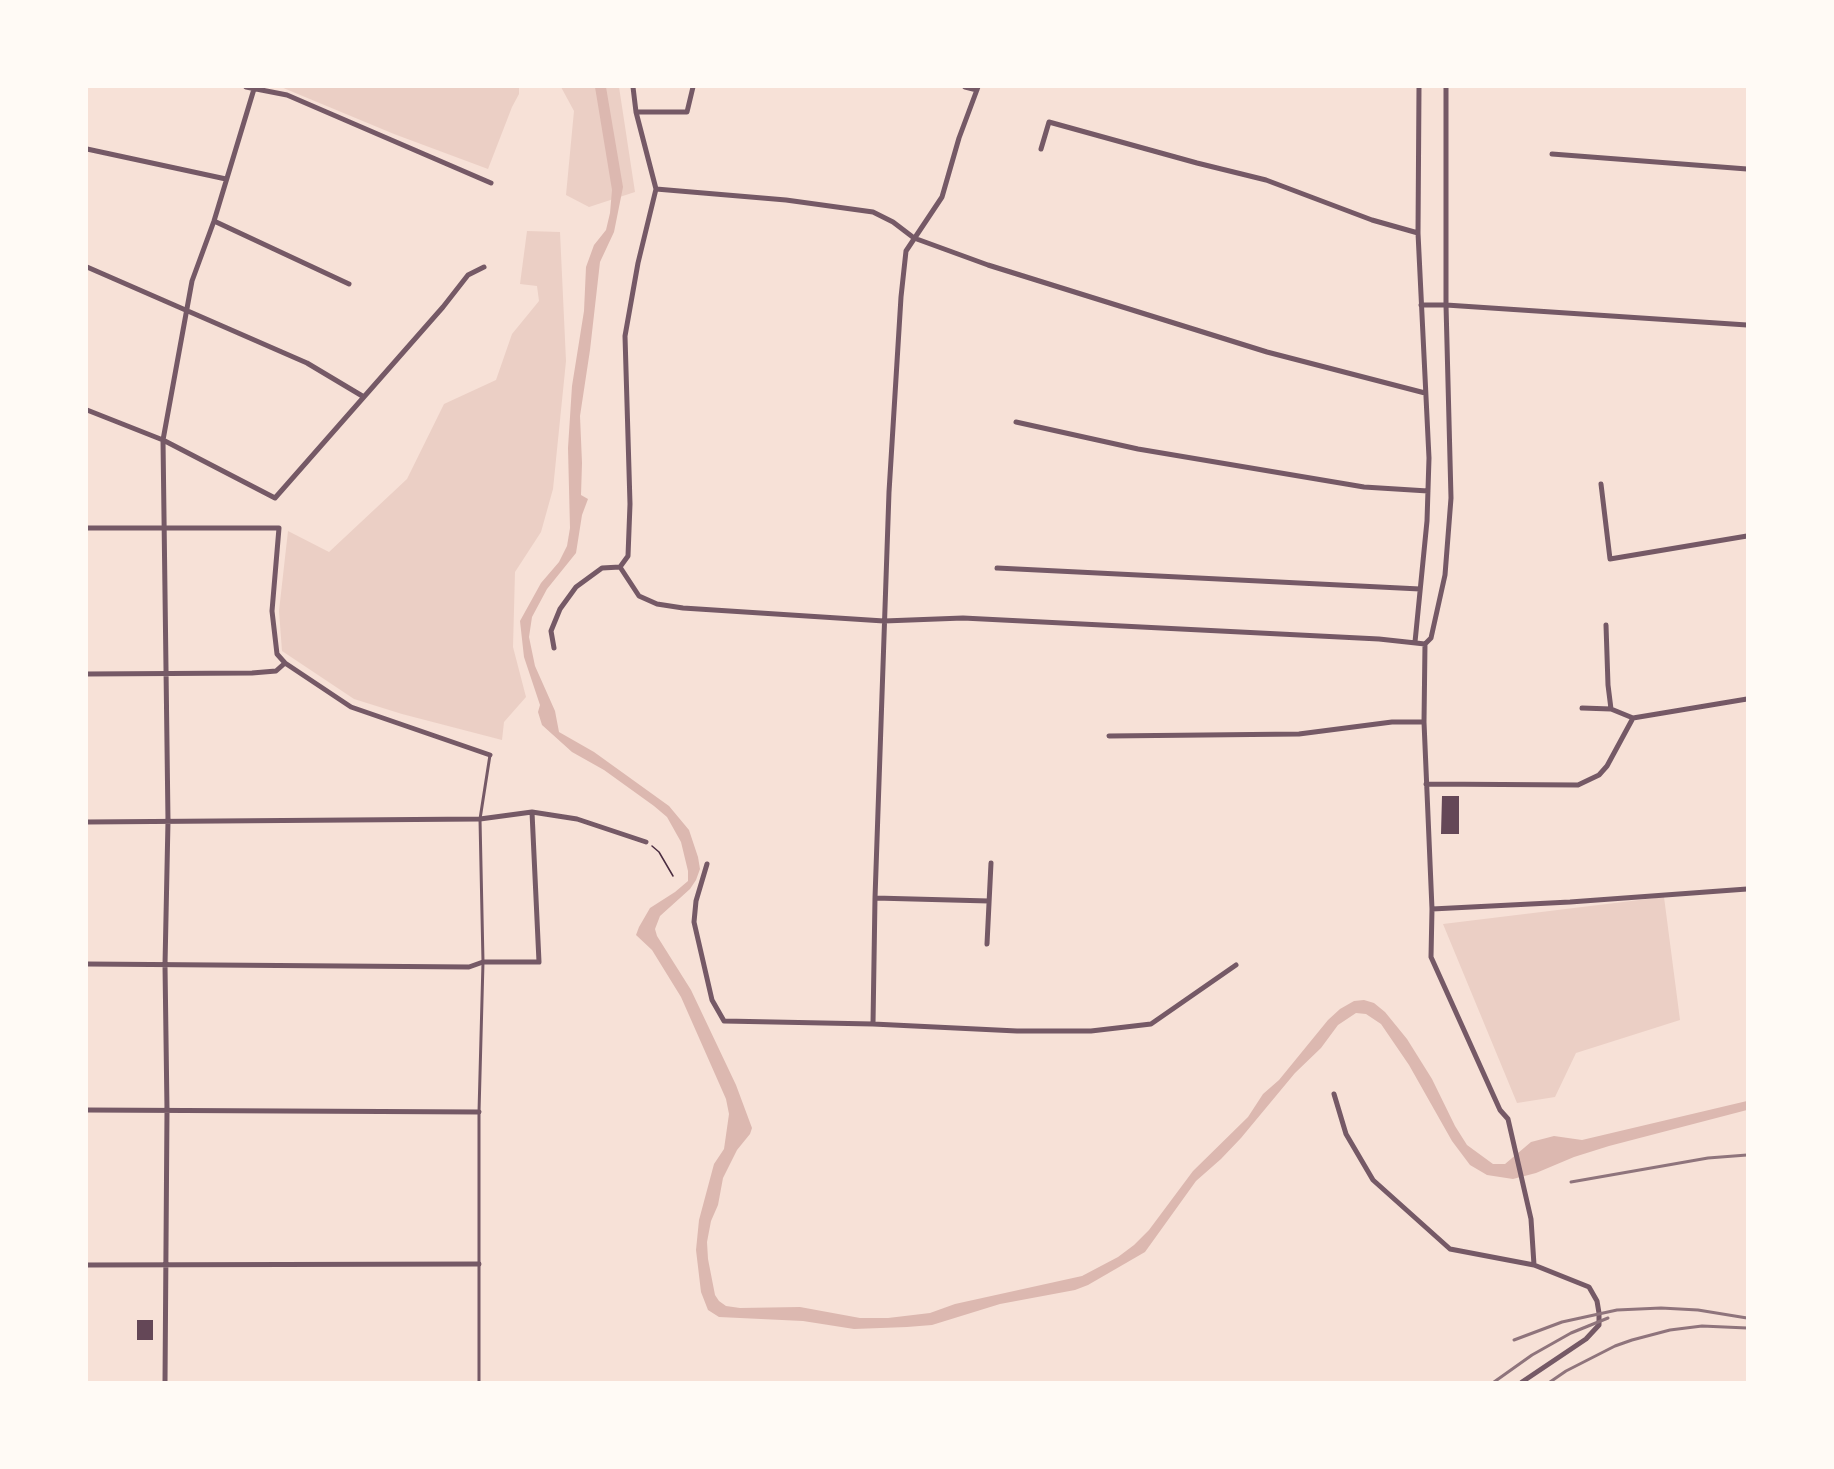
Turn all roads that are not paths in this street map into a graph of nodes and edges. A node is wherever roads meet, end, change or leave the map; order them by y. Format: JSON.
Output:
{"nodes":[{"id":1,"x":246,"y":87,"type":"edge"},
{"id":2,"x":633,"y":87,"type":"edge"},
{"id":3,"x":693,"y":87,"type":"edge"},
{"id":4,"x":965,"y":87,"type":"edge"},
{"id":5,"x":1419,"y":87,"type":"edge"},
{"id":6,"x":1446,"y":87,"type":"edge"},
{"id":7,"x":254,"y":88,"type":"junction"},
{"id":8,"x":977,"y":88,"type":"edge"},
{"id":9,"x":636,"y":112,"type":"junction"},
{"id":10,"x":87,"y":149,"type":"edge"},
{"id":11,"x":1041,"y":149,"type":"dead end"},
{"id":12,"x":1552,"y":154,"type":"dead end"},
{"id":13,"x":1747,"y":169,"type":"edge"},
{"id":14,"x":226,"y":179,"type":"junction"},
{"id":15,"x":491,"y":183,"type":"dead end"},
{"id":16,"x":656,"y":189,"type":"junction"},
{"id":17,"x":214,"y":221,"type":"junction"},
{"id":18,"x":1418,"y":233,"type":"junction"},
{"id":19,"x":914,"y":238,"type":"junction"},
{"id":20,"x":87,"y":267,"type":"edge"},
{"id":21,"x":484,"y":267,"type":"dead end"},
{"id":22,"x":349,"y":284,"type":"dead end"},
{"id":23,"x":1421,"y":305,"type":"junction"},
{"id":24,"x":1446,"y":305,"type":"junction"},
{"id":25,"x":188,"y":310,"type":"junction"},
{"id":26,"x":1747,"y":325,"type":"edge"},
{"id":27,"x":1425,"y":393,"type":"junction"},
{"id":28,"x":364,"y":397,"type":"junction"},
{"id":29,"x":87,"y":410,"type":"edge"},
{"id":30,"x":1016,"y":422,"type":"dead end"},
{"id":31,"x":163,"y":440,"type":"junction"},
{"id":32,"x":1601,"y":484,"type":"dead end"},
{"id":33,"x":1428,"y":491,"type":"junction"},
{"id":34,"x":87,"y":528,"type":"edge"},
{"id":35,"x":164,"y":528,"type":"junction"},
{"id":36,"x":1747,"y":536,"type":"edge"},
{"id":37,"x":620,"y":567,"type":"junction"},
{"id":38,"x":997,"y":568,"type":"dead end"},
{"id":39,"x":1420,"y":589,"type":"junction"},
{"id":40,"x":884,"y":621,"type":"junction"},
{"id":41,"x":1606,"y":625,"type":"dead end"},
{"id":42,"x":1415,"y":642,"type":"junction"},
{"id":43,"x":1425,"y":644,"type":"junction"},
{"id":44,"x":554,"y":648,"type":"dead end"},
{"id":45,"x":285,"y":663,"type":"junction"},
{"id":46,"x":87,"y":674,"type":"edge"},
{"id":47,"x":165,"y":674,"type":"junction"},
{"id":48,"x":1747,"y":699,"type":"edge"},
{"id":49,"x":1582,"y":708,"type":"dead end"},
{"id":50,"x":1611,"y":709,"type":"junction"},
{"id":51,"x":1633,"y":718,"type":"junction"},
{"id":52,"x":1424,"y":722,"type":"junction"},
{"id":53,"x":1109,"y":736,"type":"dead end"},
{"id":54,"x":490,"y":755,"type":"joint"},
{"id":55,"x":1426,"y":784,"type":"junction"},
{"id":56,"x":531,"y":813,"type":"junction"},
{"id":57,"x":480,"y":819,"type":"junction"},
{"id":58,"x":168,"y":821,"type":"junction"},
{"id":59,"x":87,"y":822,"type":"edge"},
{"id":60,"x":646,"y":842,"type":"road end"},
{"id":61,"x":991,"y":863,"type":"dead end"},
{"id":62,"x":707,"y":864,"type":"dead end"},
{"id":63,"x":1747,"y":888,"type":"edge"},
{"id":64,"x":875,"y":898,"type":"junction"},
{"id":65,"x":989,"y":901,"type":"junction"},
{"id":66,"x":1432,"y":909,"type":"junction"},
{"id":67,"x":987,"y":944,"type":"dead end"},
{"id":68,"x":483,"y":962,"type":"junction"},
{"id":69,"x":87,"y":964,"type":"edge"},
{"id":70,"x":165,"y":964,"type":"junction"},
{"id":71,"x":1236,"y":965,"type":"dead end"},
{"id":72,"x":873,"y":1024,"type":"junction"},
{"id":73,"x":1334,"y":1094,"type":"dead end"},
{"id":74,"x":87,"y":1110,"type":"edge"},
{"id":75,"x":167,"y":1110,"type":"junction"},
{"id":76,"x":479,"y":1112,"type":"junction"},
{"id":77,"x":479,"y":1264,"type":"junction"},
{"id":78,"x":87,"y":1265,"type":"edge"},
{"id":79,"x":165,"y":1265,"type":"junction"},
{"id":80,"x":1534,"y":1265,"type":"junction"},
{"id":81,"x":165,"y":1382,"type":"edge"},
{"id":82,"x":480,"y":1382,"type":"edge"},
{"id":83,"x":1522,"y":1382,"type":"edge"}],
"edges":[{"from":1,"to":7,"type":"street"},
{"from":2,"to":9,"type":"street"},
{"from":3,"to":9,"type":"street"},
{"from":4,"to":8,"type":"street"},
{"from":5,"to":18,"type":"street"},
{"from":6,"to":24,"type":"street"},
{"from":7,"to":14,"type":"street"},
{"from":7,"to":15,"type":"street"},
{"from":8,"to":19,"type":"street"},
{"from":9,"to":16,"type":"street"},
{"from":10,"to":14,"type":"street"},
{"from":11,"to":18,"type":"street"},
{"from":12,"to":13,"type":"street"},
{"from":14,"to":17,"type":"street"},
{"from":16,"to":19,"type":"street"},
{"from":16,"to":37,"type":"street"},
{"from":17,"to":22,"type":"street"},
{"from":17,"to":25,"type":"street"},
{"from":18,"to":23,"type":"street"},
{"from":19,"to":27,"type":"street"},
{"from":19,"to":40,"type":"street"},
{"from":20,"to":25,"type":"street"},
{"from":21,"to":28,"type":"street"},
{"from":23,"to":24,"type":"street"},
{"from":23,"to":27,"type":"street"},
{"from":24,"to":26,"type":"street"},
{"from":24,"to":43,"type":"street"},
{"from":25,"to":28,"type":"street"},
{"from":25,"to":31,"type":"street"},
{"from":27,"to":33,"type":"street"},
{"from":28,"to":31,"type":"street"},
{"from":29,"to":31,"type":"street"},
{"from":30,"to":33,"type":"street"},
{"from":31,"to":35,"type":"street"},
{"from":32,"to":36,"type":"street"},
{"from":33,"to":39,"type":"street"},
{"from":34,"to":35,"type":"street"},
{"from":35,"to":45,"type":"street"},
{"from":35,"to":47,"type":"street"},
{"from":37,"to":40,"type":"street"},
{"from":37,"to":44,"type":"street"},
{"from":38,"to":39,"type":"street"},
{"from":39,"to":42,"type":"street"},
{"from":40,"to":42,"type":"street"},
{"from":40,"to":64,"type":"street"},
{"from":41,"to":50,"type":"street"},
{"from":42,"to":43,"type":"street"},
{"from":43,"to":52,"type":"street"},
{"from":45,"to":47,"type":"street"},
{"from":45,"to":54,"type":"street"},
{"from":46,"to":47,"type":"street"},
{"from":47,"to":58,"type":"street"},
{"from":48,"to":51,"type":"street"},
{"from":49,"to":50,"type":"street"},
{"from":50,"to":51,"type":"street"},
{"from":51,"to":55,"type":"street"},
{"from":52,"to":53,"type":"street"},
{"from":52,"to":55,"type":"street"},
{"from":54,"to":57,"type":"lane"},
{"from":55,"to":66,"type":"street"},
{"from":56,"to":57,"type":"street"},
{"from":56,"to":60,"type":"street"},
{"from":56,"to":68,"type":"street"},
{"from":57,"to":58,"type":"street"},
{"from":57,"to":68,"type":"lane"},
{"from":58,"to":59,"type":"street"},
{"from":58,"to":70,"type":"street"},
{"from":61,"to":65,"type":"street"},
{"from":62,"to":72,"type":"street"},
{"from":63,"to":66,"type":"street"},
{"from":64,"to":65,"type":"street"},
{"from":64,"to":72,"type":"street"},
{"from":65,"to":67,"type":"street"},
{"from":66,"to":80,"type":"street"},
{"from":68,"to":70,"type":"street"},
{"from":68,"to":76,"type":"lane"},
{"from":69,"to":70,"type":"street"},
{"from":70,"to":75,"type":"street"},
{"from":71,"to":72,"type":"street"},
{"from":73,"to":80,"type":"street"},
{"from":74,"to":75,"type":"street"},
{"from":75,"to":76,"type":"street"},
{"from":75,"to":79,"type":"street"},
{"from":76,"to":77,"type":"lane"},
{"from":77,"to":79,"type":"street"},
{"from":77,"to":82,"type":"lane"},
{"from":78,"to":79,"type":"street"},
{"from":79,"to":81,"type":"street"},
{"from":80,"to":83,"type":"street"}]}
